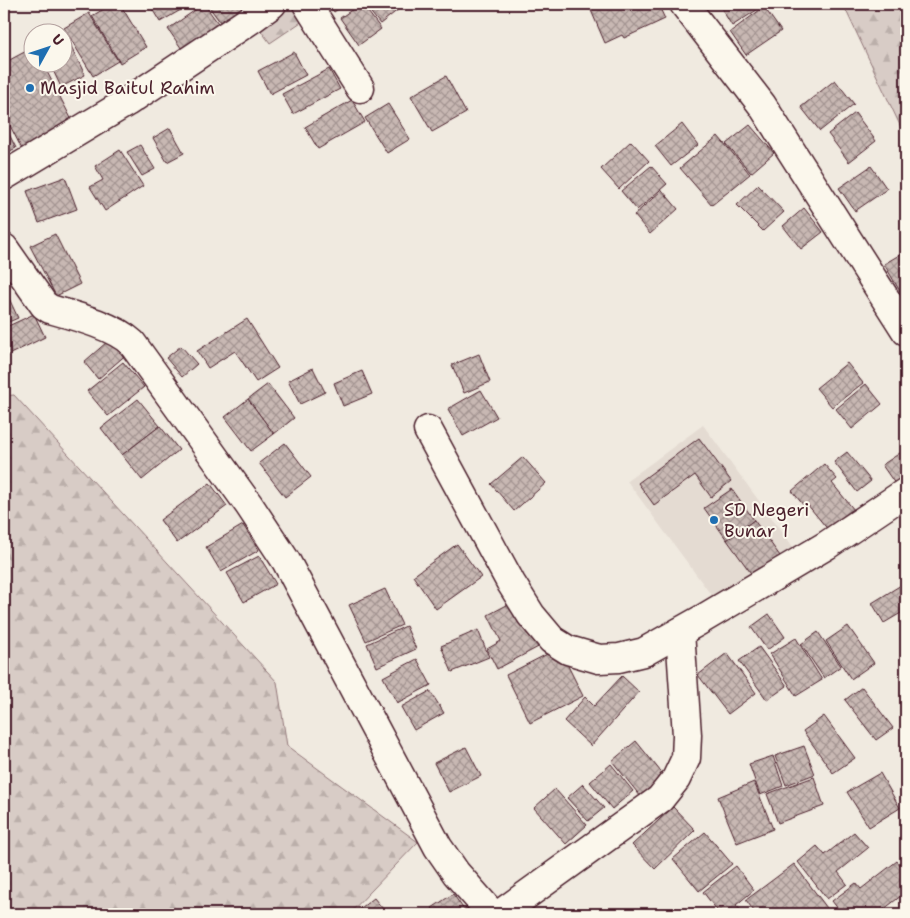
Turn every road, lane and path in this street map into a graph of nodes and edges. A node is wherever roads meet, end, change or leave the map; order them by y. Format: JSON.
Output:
{"nodes":[{"id":1,"x":307,"y":4,"type":"edge"},
{"id":2,"x":684,"y":4,"type":"edge"},
{"id":3,"x":256,"y":9,"type":"edge"},
{"id":4,"x":360,"y":88,"type":"dead end"},
{"id":5,"x":4,"y":176,"type":"edge"},
{"id":6,"x":4,"y":248,"type":"edge"},
{"id":7,"x":906,"y":331,"type":"edge"},
{"id":8,"x":428,"y":430,"type":"dead end"},
{"id":9,"x":906,"y":492,"type":"edge"},
{"id":10,"x":680,"y":632,"type":"junction"},
{"id":11,"x":492,"y":914,"type":"edge"},
{"id":12,"x":500,"y":914,"type":"edge"}],
"edges":[{"from":1,"to":4,"type":"street"},
{"from":2,"to":7,"type":"street"},
{"from":3,"to":5,"type":"street"},
{"from":6,"to":11,"type":"street"},
{"from":8,"to":10,"type":"street"},
{"from":9,"to":10,"type":"street"},
{"from":10,"to":12,"type":"street"}]}
